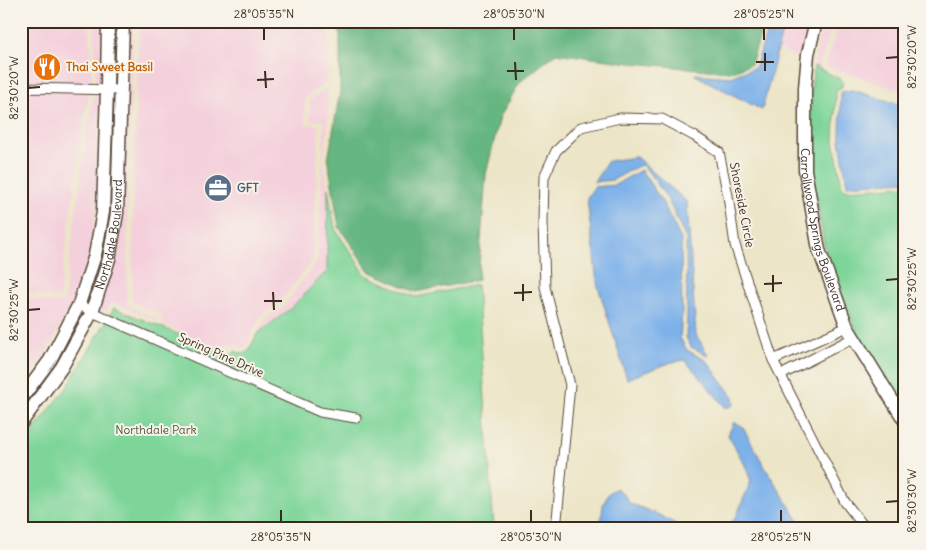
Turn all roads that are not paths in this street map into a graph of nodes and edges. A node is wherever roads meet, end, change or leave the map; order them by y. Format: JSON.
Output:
{"nodes":[{"id":1,"x":108,"y":21,"type":"edge"},
{"id":2,"x":123,"y":21,"type":"edge"},
{"id":3,"x":816,"y":21,"type":"edge"},
{"id":4,"x":21,"y":88,"type":"edge"},
{"id":5,"x":107,"y":90,"type":"junction"},
{"id":6,"x":121,"y":90,"type":"junction"},
{"id":7,"x":79,"y":304,"type":"junction"},
{"id":8,"x":92,"y":312,"type":"junction"},
{"id":9,"x":850,"y":332,"type":"junction"},
{"id":10,"x":773,"y":360,"type":"junction"},
{"id":11,"x":781,"y":375,"type":"junction"},
{"id":12,"x":21,"y":399,"type":"edge"},
{"id":13,"x":356,"y":418,"type":"dead end"},
{"id":14,"x":905,"y":421,"type":"edge"},
{"id":15,"x":21,"y":424,"type":"edge"},
{"id":16,"x":556,"y":529,"type":"edge"},
{"id":17,"x":866,"y":529,"type":"edge"}],
"edges":[{"from":1,"to":5,"type":"street","name":"Northdale Boulevard"},
{"from":2,"to":6,"type":"street","name":"Northdale Boulevard"},
{"from":3,"to":9,"type":"street","name":"Carrollwood Springs Boulevard"},
{"from":4,"to":5,"type":"street"},
{"from":5,"to":6,"type":"street"},
{"from":5,"to":7,"type":"street","name":"Northdale Boulevard"},
{"from":6,"to":8,"type":"street","name":"Northdale Boulevard"},
{"from":7,"to":8,"type":"street","name":"Spring Pine Drive"},
{"from":7,"to":12,"type":"street","name":"Northdale Boulevard"},
{"from":8,"to":13,"type":"street","name":"Spring Pine Drive"},
{"from":8,"to":15,"type":"street","name":"Northdale Boulevard"},
{"from":9,"to":10,"type":"street"},
{"from":9,"to":11,"type":"street"},
{"from":9,"to":14,"type":"street","name":"Carrollwood Springs Boulevard"},
{"from":10,"to":11,"type":"street","name":"Shoreside Circle"},
{"from":10,"to":16,"type":"street","name":"Shoreside Circle"},
{"from":11,"to":17,"type":"street","name":"Shoreside Circle"}]}
